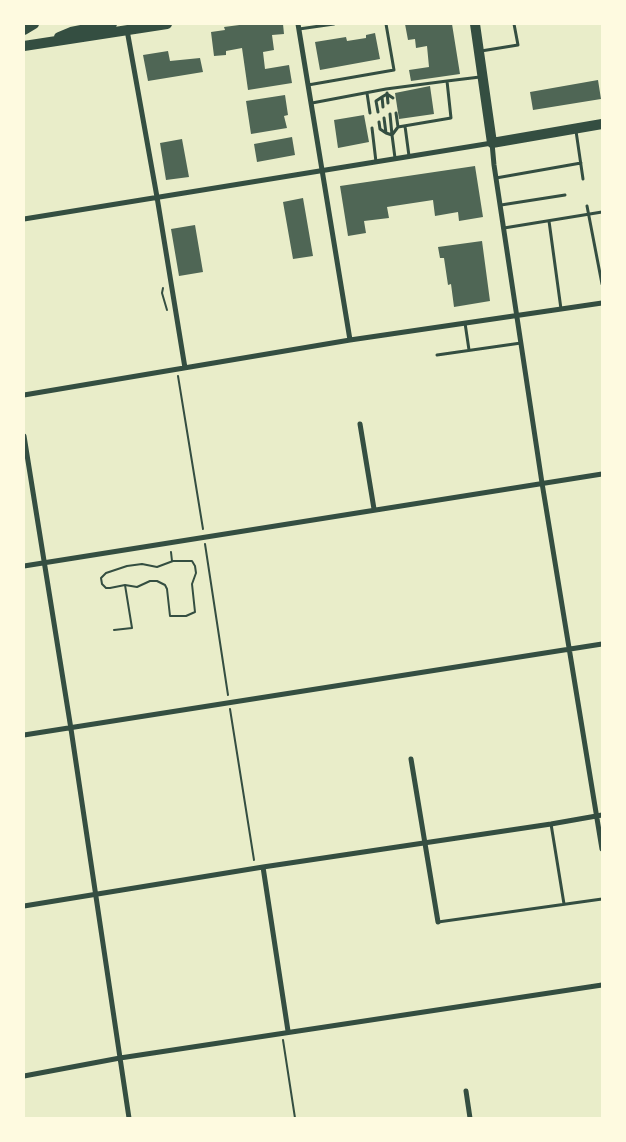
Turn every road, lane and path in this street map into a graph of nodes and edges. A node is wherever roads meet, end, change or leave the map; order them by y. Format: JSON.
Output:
{"nodes":[{"id":1,"x":24,"y":24,"type":"edge"},
{"id":2,"x":28,"y":24,"type":"edge"},
{"id":3,"x":34,"y":24,"type":"edge"},
{"id":4,"x":112,"y":24,"type":"edge"},
{"id":5,"x":167,"y":24,"type":"edge"},
{"id":6,"x":334,"y":24,"type":"edge"},
{"id":7,"x":386,"y":24,"type":"edge"},
{"id":8,"x":475,"y":24,"type":"edge"},
{"id":9,"x":514,"y":24,"type":"edge"},
{"id":10,"x":298,"y":27,"type":"edge"},
{"id":11,"x":24,"y":30,"type":"edge"},
{"id":12,"x":127,"y":30,"type":"junction"},
{"id":13,"x":44,"y":43,"type":"junction"},
{"id":14,"x":24,"y":46,"type":"edge"},
{"id":15,"x":479,"y":51,"type":"junction"},
{"id":16,"x":482,"y":76,"type":"junction"},
{"id":17,"x":447,"y":81,"type":"junction"},
{"id":18,"x":308,"y":85,"type":"junction"},
{"id":19,"x":387,"y":92,"type":"junction"},
{"id":20,"x":367,"y":93,"type":"junction"},
{"id":21,"x":382,"y":98,"type":"junction"},
{"id":22,"x":394,"y":98,"type":"dead end"},
{"id":23,"x":388,"y":102,"type":"dead end"},
{"id":24,"x":312,"y":103,"type":"junction"},
{"id":25,"x":383,"y":107,"type":"dead end"},
{"id":26,"x":378,"y":112,"type":"dead end"},
{"id":27,"x":370,"y":113,"type":"dead end"},
{"id":28,"x":396,"y":113,"type":"dead end"},
{"id":29,"x":390,"y":114,"type":"dead end"},
{"id":30,"x":384,"y":118,"type":"dead end"},
{"id":31,"x":379,"y":122,"type":"dead end"},
{"id":32,"x":602,"y":124,"type":"edge"},
{"id":33,"x":405,"y":126,"type":"junction"},
{"id":34,"x":398,"y":127,"type":"junction"},
{"id":35,"x":575,"y":128,"type":"junction"},
{"id":36,"x":380,"y":129,"type":"junction"},
{"id":37,"x":386,"y":133,"type":"junction"},
{"id":38,"x":392,"y":135,"type":"junction"},
{"id":39,"x":492,"y":143,"type":"junction"},
{"id":40,"x":409,"y":157,"type":"junction"},
{"id":41,"x":396,"y":159,"type":"junction"},
{"id":42,"x":376,"y":162,"type":"junction"},
{"id":43,"x":580,"y":163,"type":"junction"},
{"id":44,"x":323,"y":170,"type":"junction"},
{"id":45,"x":496,"y":178,"type":"junction"},
{"id":46,"x":583,"y":179,"type":"dead end"},
{"id":47,"x":565,"y":195,"type":"dead end"},
{"id":48,"x":158,"y":197,"type":"junction"},
{"id":49,"x":500,"y":205,"type":"junction"},
{"id":50,"x":588,"y":206,"type":"dead end"},
{"id":51,"x":602,"y":212,"type":"edge"},
{"id":52,"x":590,"y":214,"type":"junction"},
{"id":53,"x":24,"y":219,"type":"edge"},
{"id":54,"x":549,"y":220,"type":"junction"},
{"id":55,"x":504,"y":228,"type":"junction"},
{"id":56,"x":602,"y":284,"type":"edge"},
{"id":57,"x":602,"y":303,"type":"edge"},
{"id":58,"x":561,"y":309,"type":"junction"},
{"id":59,"x":517,"y":315,"type":"junction"},
{"id":60,"x":465,"y":323,"type":"junction"},
{"id":61,"x":350,"y":340,"type":"junction"},
{"id":62,"x":521,"y":343,"type":"junction"},
{"id":63,"x":469,"y":350,"type":"junction"},
{"id":64,"x":437,"y":355,"type":"dead end"},
{"id":65,"x":185,"y":368,"type":"junction"},
{"id":66,"x":178,"y":380,"type":"dead end"},
{"id":67,"x":24,"y":395,"type":"edge"},
{"id":68,"x":360,"y":424,"type":"dead end"},
{"id":69,"x":24,"y":436,"type":"edge"},
{"id":70,"x":602,"y":474,"type":"edge"},
{"id":71,"x":542,"y":483,"type":"junction"},
{"id":72,"x":374,"y":509,"type":"junction"},
{"id":73,"x":202,"y":525,"type":"dead end"},
{"id":74,"x":206,"y":547,"type":"dead end"},
{"id":75,"x":171,"y":552,"type":"dead end"},
{"id":76,"x":172,"y":561,"type":"junction"},
{"id":77,"x":44,"y":563,"type":"junction"},
{"id":78,"x":24,"y":566,"type":"edge"},
{"id":79,"x":125,"y":585,"type":"junction"},
{"id":80,"x":114,"y":630,"type":"dead end"},
{"id":81,"x":602,"y":644,"type":"edge"},
{"id":82,"x":570,"y":650,"type":"junction"},
{"id":83,"x":227,"y":690,"type":"dead end"},
{"id":84,"x":231,"y":714,"type":"dead end"},
{"id":85,"x":72,"y":729,"type":"junction"},
{"id":86,"x":24,"y":736,"type":"edge"},
{"id":87,"x":411,"y":759,"type":"dead end"},
{"id":88,"x":599,"y":815,"type":"edge"},
{"id":89,"x":551,"y":824,"type":"junction"},
{"id":90,"x":426,"y":843,"type":"junction"},
{"id":91,"x":602,"y":845,"type":"edge"},
{"id":92,"x":254,"y":855,"type":"dead end"},
{"id":93,"x":263,"y":867,"type":"junction"},
{"id":94,"x":96,"y":895,"type":"junction"},
{"id":95,"x":602,"y":899,"type":"edge"},
{"id":96,"x":564,"y":904,"type":"junction"},
{"id":97,"x":24,"y":906,"type":"edge"},
{"id":98,"x":438,"y":922,"type":"joint"},
{"id":99,"x":602,"y":985,"type":"edge"},
{"id":100,"x":288,"y":1031,"type":"junction"},
{"id":101,"x":283,"y":1043,"type":"dead end"},
{"id":102,"x":120,"y":1058,"type":"junction"},
{"id":103,"x":24,"y":1076,"type":"edge"},
{"id":104,"x":466,"y":1091,"type":"dead end"},
{"id":105,"x":129,"y":1118,"type":"edge"},
{"id":106,"x":294,"y":1118,"type":"edge"},
{"id":107,"x":470,"y":1118,"type":"edge"}],
"edges":[{"from":1,"to":2,"type":"main road"},
{"from":3,"to":11,"type":"main road"},
{"from":4,"to":13,"type":"main road"},
{"from":5,"to":12,"type":"main road"},
{"from":6,"to":10,"type":"lane"},
{"from":7,"to":18,"type":"lane"},
{"from":8,"to":15,"type":"main road"},
{"from":9,"to":15,"type":"lane"},
{"from":10,"to":18,"type":"street"},
{"from":12,"to":13,"type":"main road"},
{"from":12,"to":48,"type":"street"},
{"from":13,"to":14,"type":"main road"},
{"from":15,"to":16,"type":"main road"},
{"from":16,"to":17,"type":"lane"},
{"from":16,"to":39,"type":"main road"},
{"from":17,"to":19,"type":"lane"},
{"from":17,"to":33,"type":"lane"},
{"from":18,"to":24,"type":"street"},
{"from":19,"to":20,"type":"lane"},
{"from":19,"to":21,"type":"lane"},
{"from":19,"to":22,"type":"lane"},
{"from":19,"to":23,"type":"lane"},
{"from":20,"to":24,"type":"lane"},
{"from":20,"to":27,"type":"lane"},
{"from":21,"to":25,"type":"lane"},
{"from":21,"to":26,"type":"lane"},
{"from":24,"to":44,"type":"street"},
{"from":28,"to":34,"type":"lane"},
{"from":29,"to":38,"type":"lane"},
{"from":30,"to":37,"type":"lane"},
{"from":31,"to":36,"type":"lane"},
{"from":32,"to":35,"type":"main road"},
{"from":33,"to":34,"type":"lane"},
{"from":33,"to":40,"type":"lane"},
{"from":34,"to":38,"type":"lane"},
{"from":35,"to":39,"type":"main road"},
{"from":35,"to":43,"type":"lane"},
{"from":36,"to":37,"type":"lane"},
{"from":36,"to":42,"type":"lane"},
{"from":37,"to":38,"type":"lane"},
{"from":38,"to":41,"type":"lane"},
{"from":39,"to":40,"type":"street"},
{"from":39,"to":45,"type":"street"},
{"from":40,"to":41,"type":"street"},
{"from":41,"to":42,"type":"street"},
{"from":42,"to":44,"type":"street"},
{"from":43,"to":45,"type":"lane"},
{"from":43,"to":46,"type":"lane"},
{"from":44,"to":48,"type":"street"},
{"from":44,"to":61,"type":"street"},
{"from":45,"to":49,"type":"street"},
{"from":47,"to":49,"type":"lane"},
{"from":48,"to":53,"type":"street"},
{"from":48,"to":65,"type":"street"},
{"from":49,"to":55,"type":"street"},
{"from":50,"to":52,"type":"lane"},
{"from":51,"to":52,"type":"lane"},
{"from":52,"to":54,"type":"lane"},
{"from":52,"to":56,"type":"lane"},
{"from":54,"to":55,"type":"lane"},
{"from":54,"to":58,"type":"lane"},
{"from":55,"to":59,"type":"street"},
{"from":57,"to":58,"type":"street"},
{"from":58,"to":59,"type":"street"},
{"from":59,"to":60,"type":"street"},
{"from":59,"to":62,"type":"street"},
{"from":60,"to":61,"type":"street"},
{"from":60,"to":63,"type":"lane"},
{"from":61,"to":65,"type":"street"},
{"from":62,"to":63,"type":"lane"},
{"from":62,"to":71,"type":"street"},
{"from":63,"to":64,"type":"lane"},
{"from":65,"to":67,"type":"street"},
{"from":66,"to":73,"type":"path"},
{"from":68,"to":72,"type":"street"},
{"from":69,"to":77,"type":"street"},
{"from":70,"to":71,"type":"street"},
{"from":71,"to":72,"type":"street"},
{"from":71,"to":82,"type":"street"},
{"from":72,"to":77,"type":"street"},
{"from":74,"to":83,"type":"path"},
{"from":75,"to":76,"type":"path"},
{"from":76,"to":79,"type":"path"},
{"from":76,"to":79,"type":"path"},
{"from":77,"to":78,"type":"street"},
{"from":77,"to":85,"type":"street"},
{"from":79,"to":80,"type":"path"},
{"from":81,"to":82,"type":"street"},
{"from":82,"to":85,"type":"street"},
{"from":82,"to":88,"type":"street"},
{"from":84,"to":92,"type":"path"},
{"from":85,"to":86,"type":"street"},
{"from":85,"to":94,"type":"street"},
{"from":87,"to":90,"type":"street"},
{"from":88,"to":89,"type":"street"},
{"from":88,"to":91,"type":"street"},
{"from":89,"to":90,"type":"street"},
{"from":89,"to":96,"type":"lane"},
{"from":90,"to":93,"type":"street"},
{"from":90,"to":98,"type":"street"},
{"from":93,"to":94,"type":"street"},
{"from":93,"to":100,"type":"street"},
{"from":94,"to":97,"type":"street"},
{"from":94,"to":102,"type":"street"},
{"from":95,"to":96,"type":"lane"},
{"from":96,"to":98,"type":"lane"},
{"from":99,"to":100,"type":"street"},
{"from":100,"to":102,"type":"street"},
{"from":101,"to":106,"type":"path"},
{"from":102,"to":103,"type":"street"},
{"from":102,"to":105,"type":"street"},
{"from":104,"to":107,"type":"street"}]}
